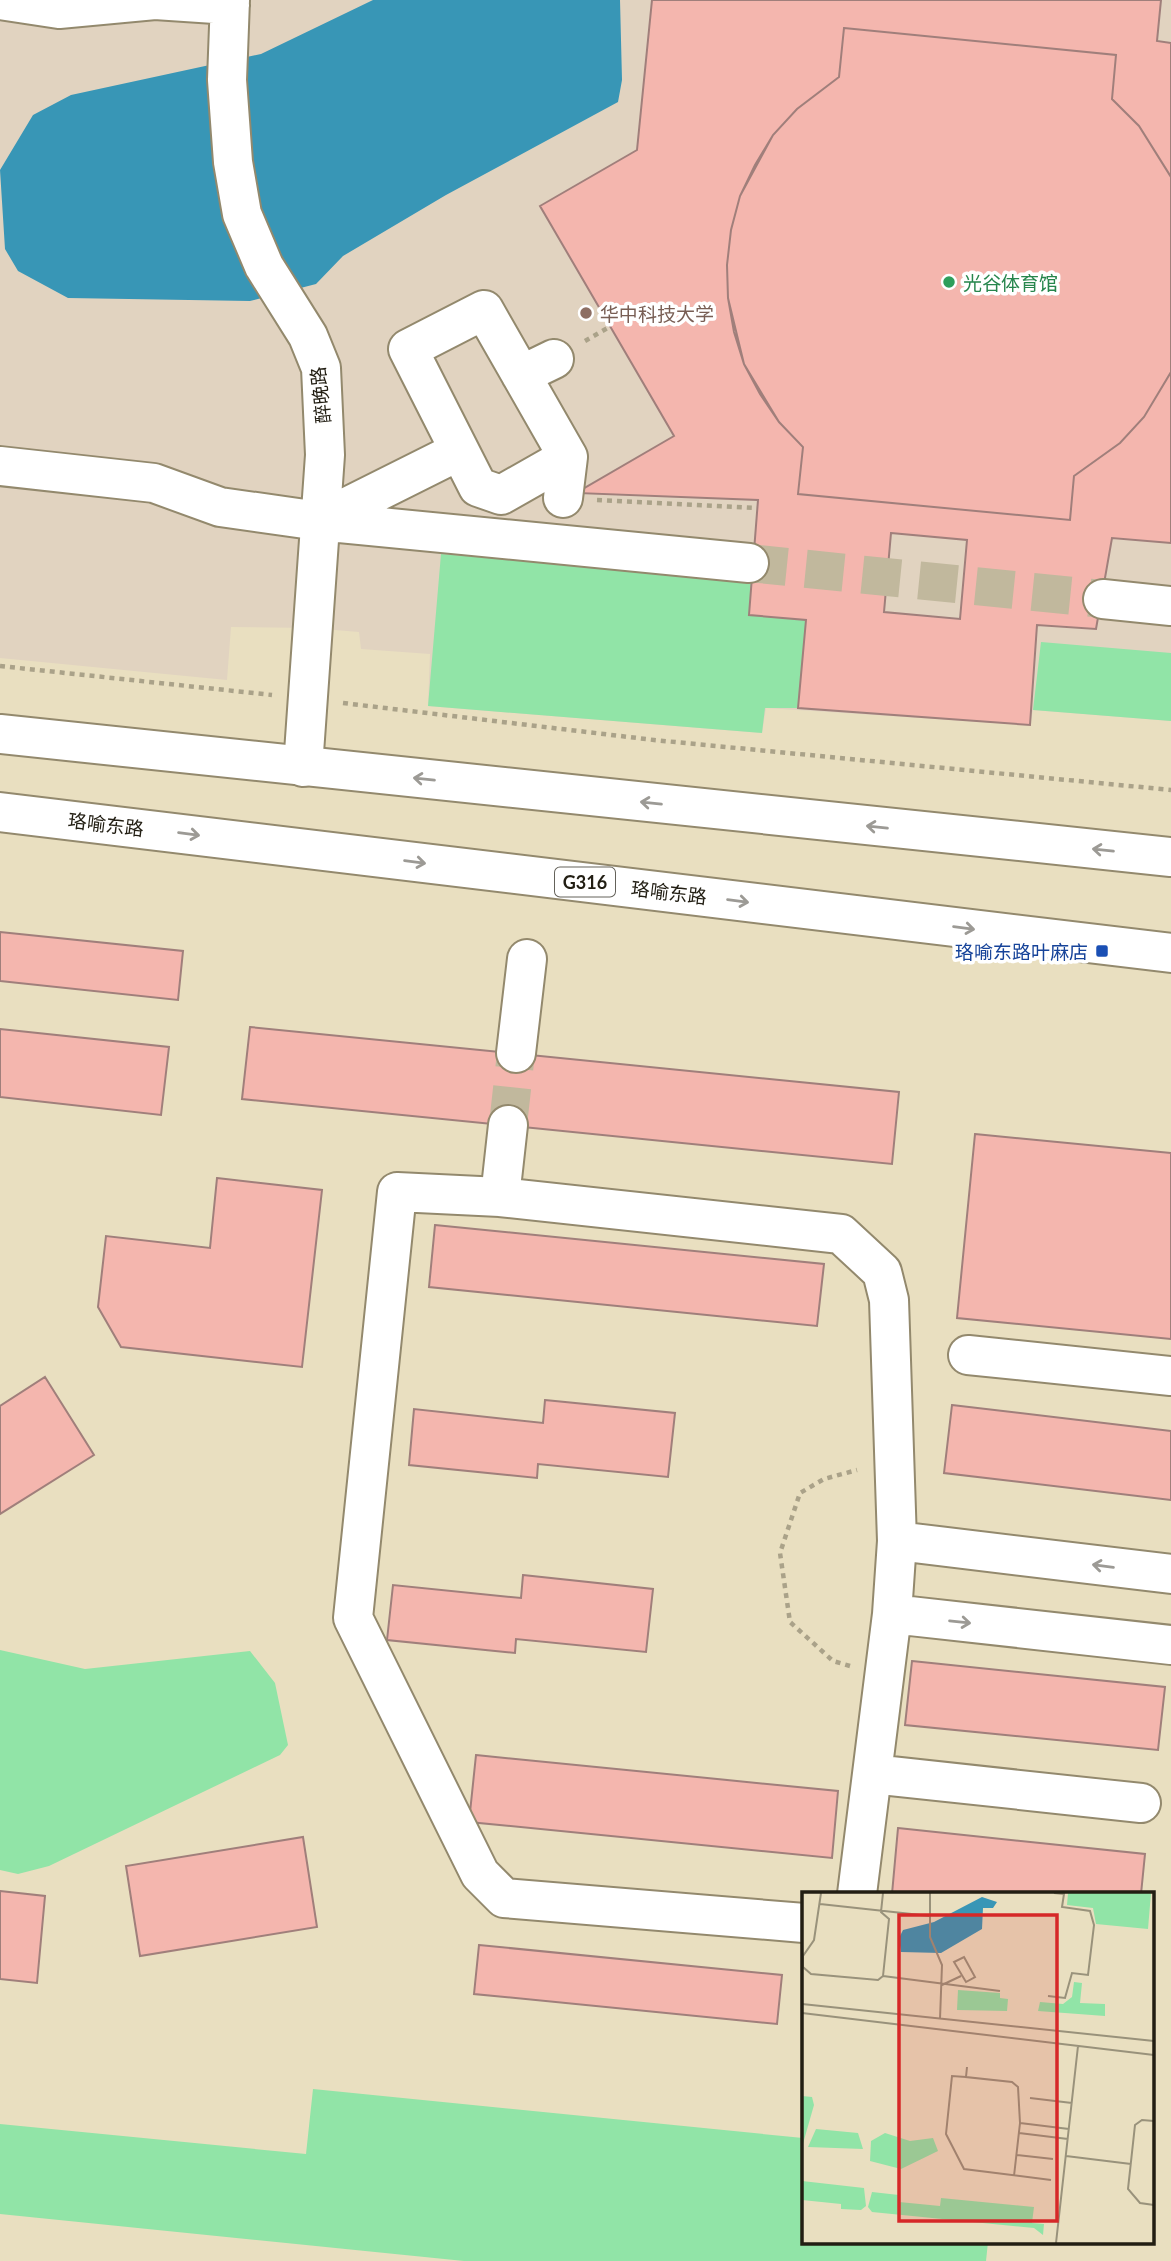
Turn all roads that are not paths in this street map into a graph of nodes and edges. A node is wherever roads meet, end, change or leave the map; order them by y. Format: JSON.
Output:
{"nodes":[{"id":1,"x":0,"y":0,"type":"edge"},
{"id":2,"x":230,"y":3,"type":"edge"},
{"id":3,"x":459,"y":451,"type":"junction"},
{"id":4,"x":568,"y":457,"type":"junction"},
{"id":5,"x":0,"y":466,"type":"edge"},
{"id":6,"x":563,"y":498,"type":"road end"},
{"id":7,"x":319,"y":521,"type":"junction"},
{"id":8,"x":749,"y":563,"type":"tunnel mouth"},
{"id":9,"x":1103,"y":599,"type":"tunnel mouth"},
{"id":10,"x":1171,"y":606,"type":"edge"},
{"id":11,"x":0,"y":734,"type":"edge"},
{"id":12,"x":303,"y":766,"type":"junction"},
{"id":13,"x":0,"y":812,"type":"edge"},
{"id":14,"x":1171,"y":857,"type":"edge"},
{"id":15,"x":1171,"y":953,"type":"edge"},
{"id":16,"x":527,"y":959,"type":"dead end"},
{"id":17,"x":516,"y":1054,"type":"tunnel mouth"},
{"id":18,"x":508,"y":1125,"type":"tunnel mouth"},
{"id":19,"x":500,"y":1198,"type":"junction"},
{"id":20,"x":968,"y":1355,"type":"dead end"},
{"id":21,"x":1171,"y":1377,"type":"edge"},
{"id":22,"x":897,"y":1541,"type":"junction"},
{"id":23,"x":1171,"y":1574,"type":"edge"},
{"id":24,"x":892,"y":1614,"type":"junction"},
{"id":25,"x":1171,"y":1645,"type":"edge"},
{"id":26,"x":872,"y":1774,"type":"junction"},
{"id":27,"x":1141,"y":1803,"type":"dead end"},
{"id":28,"x":857,"y":1892,"type":"edge"},
{"id":29,"x":802,"y":1923,"type":"edge"}],
"edges":[{"from":1,"to":2,"type":"main road"},
{"from":2,"to":7,"type":"main road","name":"醉晚路"},
{"from":3,"to":4,"type":"main road"},
{"from":3,"to":4,"type":"main road"},
{"from":3,"to":7,"type":"main road"},
{"from":4,"to":6,"type":"main road"},
{"from":5,"to":7,"type":"main road"},
{"from":7,"to":8,"type":"main road"},
{"from":7,"to":12,"type":"main road","name":"醉晚路"},
{"from":9,"to":10,"type":"main road"},
{"from":11,"to":12,"type":"main road"},
{"from":14,"to":12,"type":"main road","one_way":true},
{"from":13,"to":15,"type":"main road","name":"珞喻东路","number":"G316","one_way":true},
{"from":16,"to":17,"type":"main road"},
{"from":18,"to":19,"type":"main road"},
{"from":19,"to":22,"type":"main road"},
{"from":19,"to":29,"type":"main road"},
{"from":20,"to":21,"type":"main road"},
{"from":23,"to":22,"type":"main road","one_way":true},
{"from":22,"to":24,"type":"main road"},
{"from":24,"to":25,"type":"main road","one_way":true},
{"from":24,"to":26,"type":"main road"},
{"from":26,"to":27,"type":"main road"},
{"from":26,"to":28,"type":"main road"}]}
